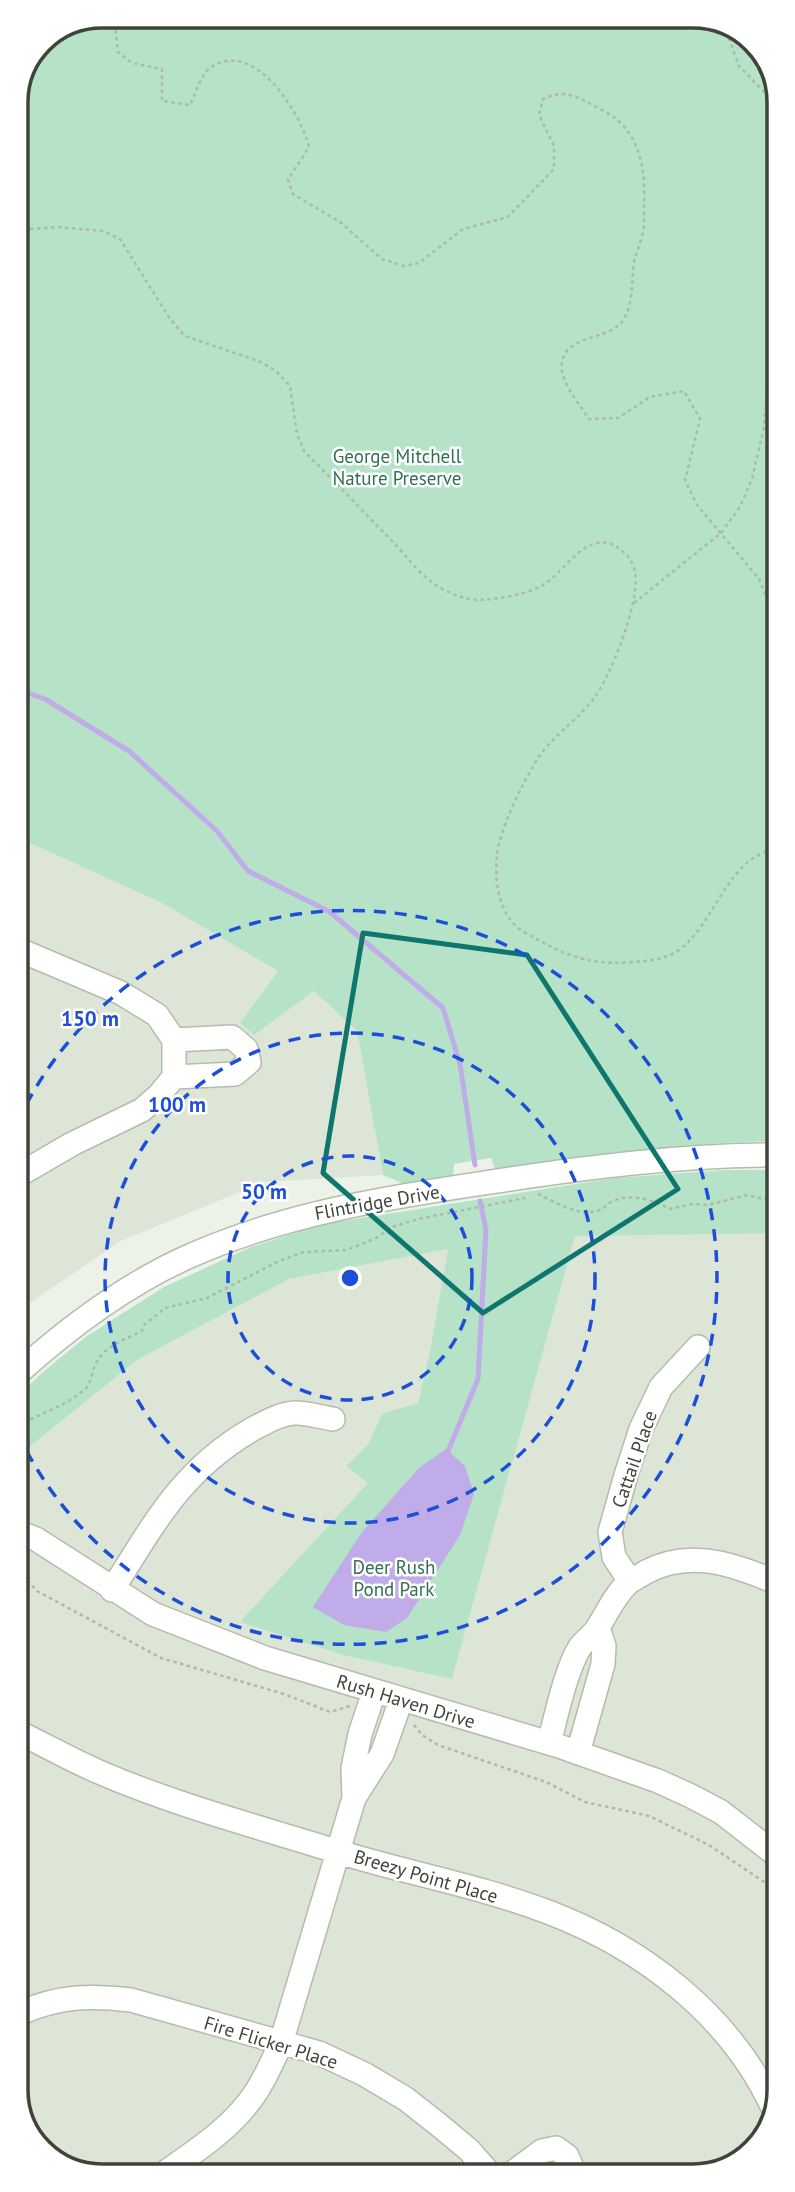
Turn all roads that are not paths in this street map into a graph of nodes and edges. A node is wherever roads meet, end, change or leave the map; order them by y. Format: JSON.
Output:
{"nodes":[{"id":1,"x":28,"y":954,"type":"edge"},
{"id":2,"x":174,"y":1040,"type":"junction"},
{"id":3,"x":174,"y":1077,"type":"junction"},
{"id":4,"x":767,"y":1154,"type":"edge"},
{"id":5,"x":28,"y":1170,"type":"edge"},
{"id":6,"x":698,"y":1347,"type":"dead end"},
{"id":7,"x":28,"y":1365,"type":"edge"},
{"id":8,"x":333,"y":1419,"type":"dead end"},
{"id":9,"x":28,"y":1537,"type":"edge"},
{"id":10,"x":767,"y":1579,"type":"edge"},
{"id":11,"x":630,"y":1581,"type":"junction"},
{"id":12,"x":112,"y":1590,"type":"junction"},
{"id":13,"x":598,"y":1628,"type":"junction"},
{"id":14,"x":374,"y":1692,"type":"junction"},
{"id":15,"x":401,"y":1700,"type":"junction"},
{"id":16,"x":28,"y":1737,"type":"edge"},
{"id":17,"x":549,"y":1744,"type":"junction"},
{"id":18,"x":578,"y":1753,"type":"junction"},
{"id":19,"x":354,"y":1798,"type":"junction"},
{"id":20,"x":767,"y":1848,"type":"edge"},
{"id":21,"x":338,"y":1852,"type":"junction"},
{"id":22,"x":28,"y":2009,"type":"edge"},
{"id":23,"x":281,"y":2043,"type":"junction"},
{"id":24,"x":767,"y":2097,"type":"edge"},
{"id":25,"x":177,"y":2164,"type":"edge"},
{"id":26,"x":480,"y":2164,"type":"edge"},
{"id":27,"x":524,"y":2164,"type":"edge"},
{"id":28,"x":570,"y":2164,"type":"edge"}],
"edges":[{"from":1,"to":2,"type":"street"},
{"from":2,"to":3,"type":"street"},
{"from":2,"to":3,"type":"street"},
{"from":3,"to":5,"type":"street"},
{"from":4,"to":7,"type":"street","name":"Flintridge Drive"},
{"from":6,"to":11,"type":"street","name":"Cattail Place"},
{"from":8,"to":12,"type":"street"},
{"from":9,"to":12,"type":"street","name":"Rush Haven Drive"},
{"from":10,"to":11,"type":"street"},
{"from":11,"to":13,"type":"street"},
{"from":12,"to":14,"type":"street","name":"Rush Haven Drive"},
{"from":13,"to":17,"type":"street"},
{"from":13,"to":18,"type":"street"},
{"from":14,"to":15,"type":"street","name":"Rush Haven Drive"},
{"from":14,"to":19,"type":"street"},
{"from":15,"to":17,"type":"street","name":"Rush Haven Drive"},
{"from":15,"to":19,"type":"street"},
{"from":16,"to":21,"type":"street","name":"Breezy Point Place"},
{"from":17,"to":18,"type":"street","name":"Rush Haven Drive"},
{"from":18,"to":20,"type":"street","name":"Rush Haven Drive"},
{"from":19,"to":21,"type":"street"},
{"from":21,"to":23,"type":"street"},
{"from":21,"to":24,"type":"street","name":"Breezy Point Place"},
{"from":22,"to":23,"type":"street","name":"Fire Flicker Place"},
{"from":23,"to":25,"type":"street"},
{"from":23,"to":26,"type":"street","name":"Fire Flicker Place"},
{"from":27,"to":28,"type":"street"}]}
